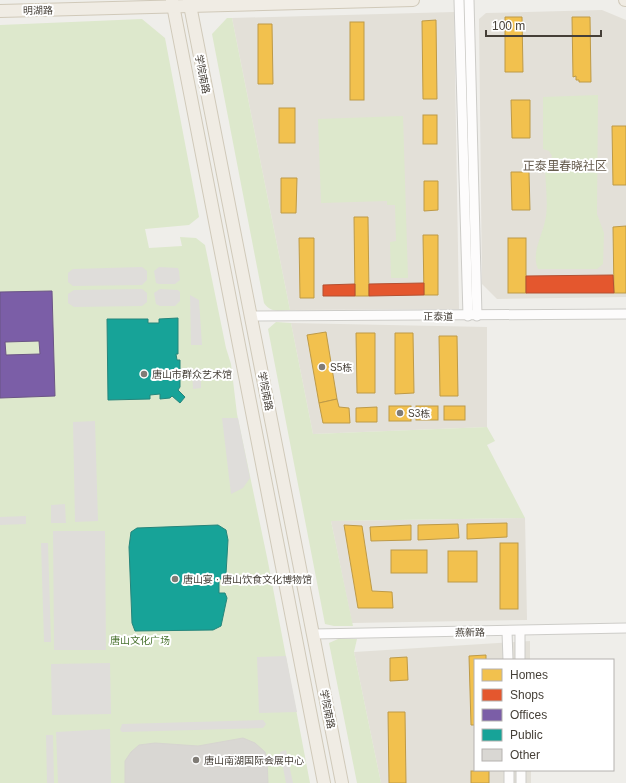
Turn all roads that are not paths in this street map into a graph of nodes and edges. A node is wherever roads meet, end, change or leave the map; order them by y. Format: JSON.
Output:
{"nodes":[{"id":1,"x":413,"y":0,"type":"edge"},
{"id":2,"x":459,"y":0,"type":"edge"},
{"id":3,"x":469,"y":0,"type":"edge"},
{"id":4,"x":173,"y":3,"type":"edge"},
{"id":5,"x":190,"y":3,"type":"edge"},
{"id":6,"x":0,"y":11,"type":"edge"},
{"id":7,"x":626,"y":314,"type":"edge"},
{"id":8,"x":251,"y":316,"type":"junction"},
{"id":9,"x":468,"y":316,"type":"junction"},
{"id":10,"x":477,"y":316,"type":"junction"},
{"id":11,"x":626,"y":628,"type":"edge"},
{"id":12,"x":520,"y":631,"type":"junction"},
{"id":13,"x":508,"y":632,"type":"junction"},
{"id":14,"x":314,"y":634,"type":"junction"},
{"id":15,"x":508,"y":659,"type":"edge"},
{"id":16,"x":520,"y":659,"type":"edge"},
{"id":17,"x":509,"y":771,"type":"edge"},
{"id":18,"x":521,"y":771,"type":"edge"},
{"id":19,"x":324,"y":783,"type":"edge"},
{"id":20,"x":342,"y":783,"type":"edge"},
{"id":21,"x":509,"y":783,"type":"edge"},
{"id":22,"x":521,"y":783,"type":"edge"}],
"edges":[{"from":1,"to":5,"type":"main road","name":"明湖路"},
{"from":2,"to":9,"type":"street"},
{"from":3,"to":10,"type":"street"},
{"from":4,"to":5,"type":"main road","name":"明湖路"},
{"from":4,"to":6,"type":"main road","name":"明湖路"},
{"from":4,"to":19,"type":"main road","name":"学院南路"},
{"from":5,"to":8,"type":"main road","name":"学院南路"},
{"from":7,"to":10,"type":"street","name":"正泰道"},
{"from":8,"to":9,"type":"street","name":"正泰道"},
{"from":8,"to":14,"type":"main road","name":"学院南路"},
{"from":9,"to":10,"type":"street","name":"正泰道"},
{"from":11,"to":12,"type":"street","name":"燕新路"},
{"from":12,"to":13,"type":"street","name":"燕新路"},
{"from":12,"to":16,"type":"street"},
{"from":13,"to":14,"type":"street","name":"燕新路"},
{"from":13,"to":15,"type":"street"},
{"from":14,"to":20,"type":"main road","name":"学院南路"},
{"from":17,"to":21,"type":"street"},
{"from":18,"to":22,"type":"street"}]}
